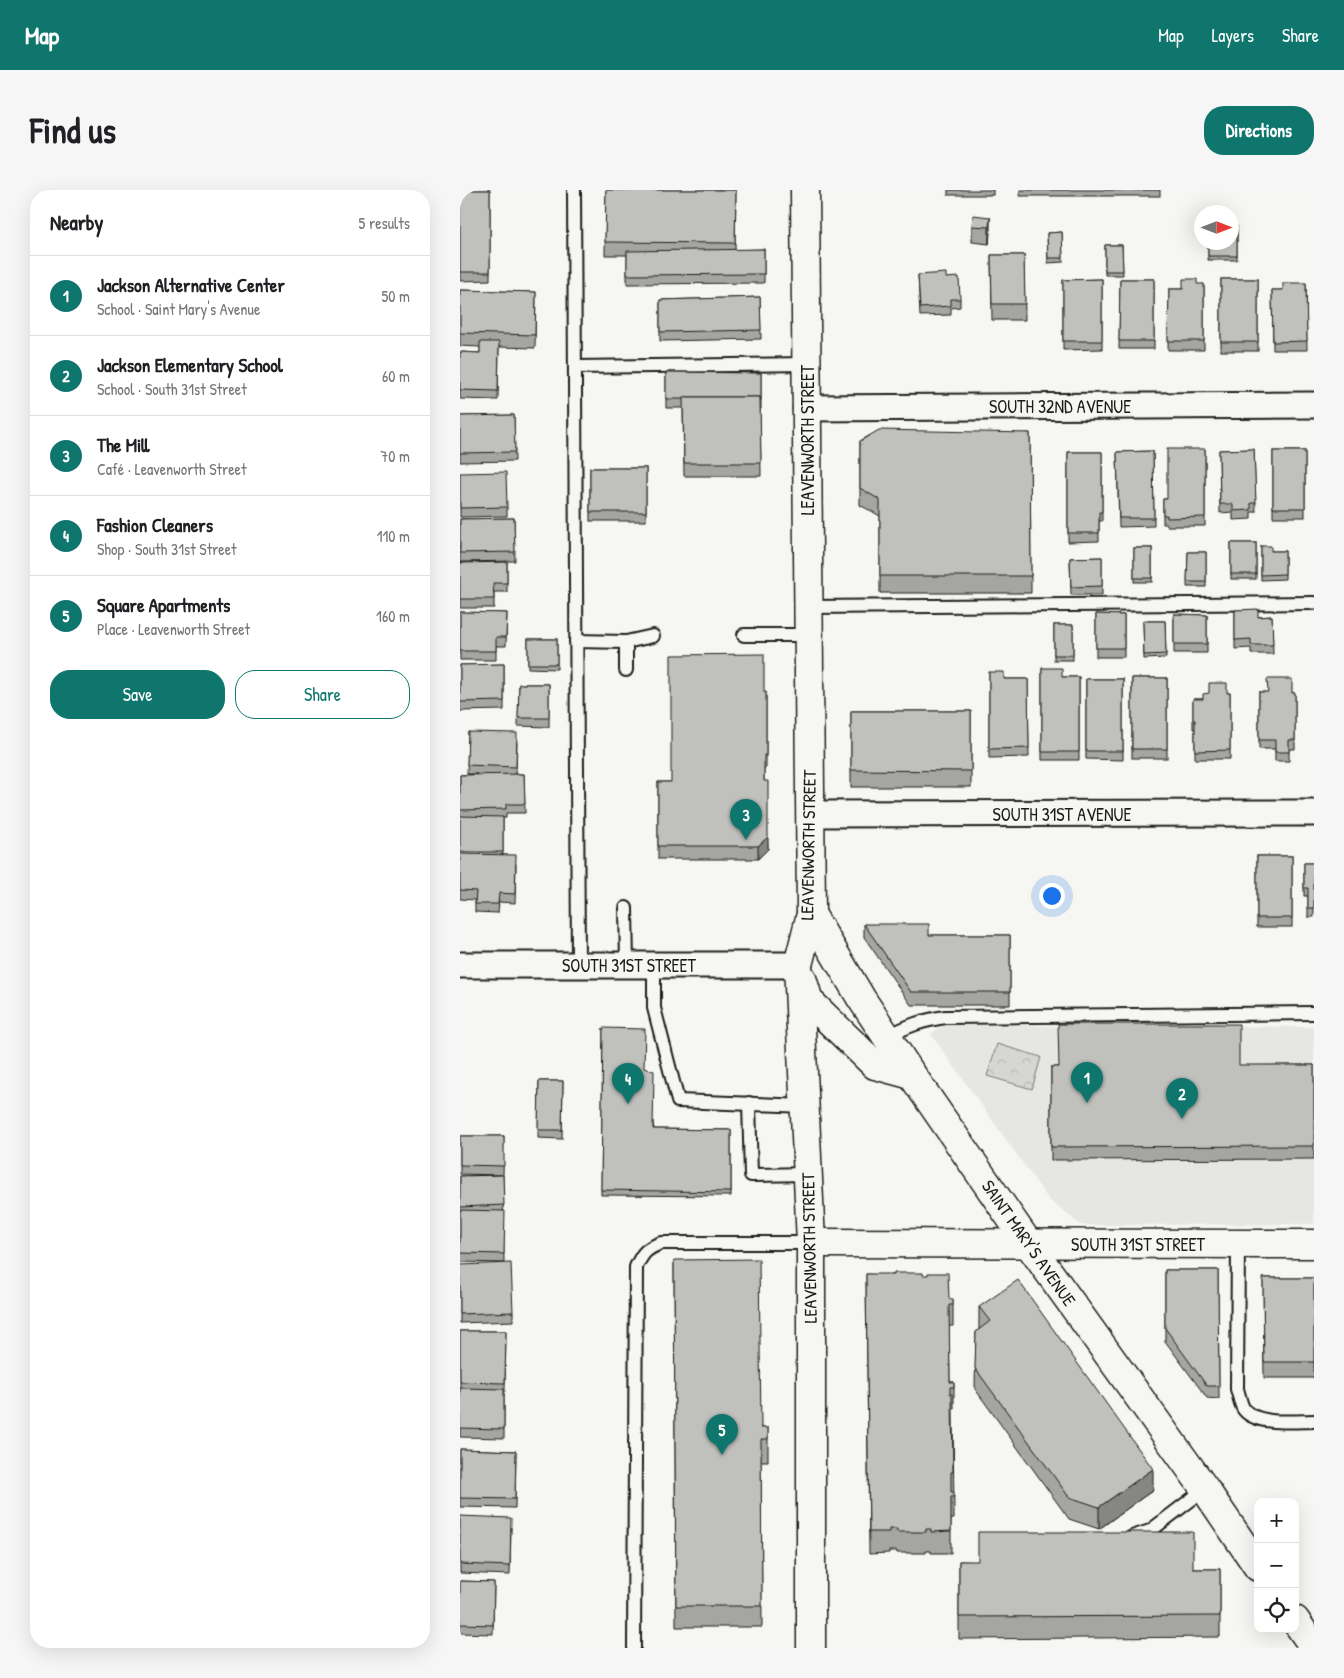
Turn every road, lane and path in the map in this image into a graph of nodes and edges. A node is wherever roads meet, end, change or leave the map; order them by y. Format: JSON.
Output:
{"nodes":[{"id":1,"x":574,"y":190,"type":"edge"},
{"id":2,"x":806,"y":190,"type":"edge"},
{"id":3,"x":806,"y":364,"type":"junction"},
{"id":4,"x":575,"y":367,"type":"junction"},
{"id":5,"x":1314,"y":405,"type":"edge"},
{"id":6,"x":806,"y":408,"type":"junction"},
{"id":7,"x":1314,"y":603,"type":"edge"},
{"id":8,"x":808,"y":607,"type":"junction"},
{"id":9,"x":744,"y":635,"type":"dead end"},
{"id":10,"x":808,"y":635,"type":"junction"},
{"id":11,"x":653,"y":636,"type":"dead end"},
{"id":12,"x":576,"y":641,"type":"junction"},
{"id":13,"x":626,"y":642,"type":"junction"},
{"id":14,"x":626,"y":670,"type":"dead end"},
{"id":15,"x":1314,"y":813,"type":"edge"},
{"id":16,"x":810,"y":814,"type":"junction"},
{"id":17,"x":626,"y":908,"type":"dead end"},
{"id":18,"x":811,"y":914,"type":"junction"},
{"id":19,"x":626,"y":964,"type":"junction"},
{"id":20,"x":460,"y":965,"type":"edge"},
{"id":21,"x":578,"y":965,"type":"junction"},
{"id":22,"x":654,"y":965,"type":"junction"},
{"id":23,"x":798,"y":965,"type":"junction"},
{"id":24,"x":1314,"y":1013,"type":"edge"},
{"id":25,"x":887,"y":1037,"type":"junction"},
{"id":26,"x":912,"y":1075,"type":"junction"},
{"id":27,"x":749,"y":1104,"type":"junction"},
{"id":28,"x":805,"y":1106,"type":"junction"},
{"id":29,"x":808,"y":1174,"type":"junction"},
{"id":30,"x":811,"y":1243,"type":"junction"},
{"id":31,"x":1028,"y":1243,"type":"junction"},
{"id":32,"x":1238,"y":1244,"type":"junction"},
{"id":33,"x":1314,"y":1244,"type":"edge"},
{"id":34,"x":1314,"y":1421,"type":"edge"},
{"id":35,"x":1205,"y":1489,"type":"junction"},
{"id":36,"x":1123,"y":1540,"type":"edge"},
{"id":37,"x":1254,"y":1561,"type":"edge"},
{"id":38,"x":1299,"y":1626,"type":"edge"},
{"id":39,"x":1314,"y":1647,"type":"edge"},
{"id":40,"x":634,"y":1648,"type":"edge"},
{"id":41,"x":811,"y":1648,"type":"edge"}],
"edges":[{"from":1,"to":4,"type":"lane"},
{"from":2,"to":3,"type":"main road","name":"LEAVENWORTH STREET"},
{"from":3,"to":4,"type":"lane"},
{"from":3,"to":6,"type":"main road","name":"LEAVENWORTH STREET"},
{"from":4,"to":12,"type":"lane"},
{"from":5,"to":6,"type":"street","name":"SOUTH 32ND AVENUE"},
{"from":6,"to":8,"type":"main road","name":"LEAVENWORTH STREET"},
{"from":7,"to":8,"type":"lane"},
{"from":8,"to":10,"type":"main road","name":"LEAVENWORTH STREET"},
{"from":9,"to":10,"type":"lane"},
{"from":10,"to":16,"type":"main road","name":"LEAVENWORTH STREET"},
{"from":11,"to":13,"type":"lane"},
{"from":12,"to":13,"type":"lane"},
{"from":12,"to":21,"type":"lane"},
{"from":13,"to":14,"type":"lane"},
{"from":15,"to":16,"type":"street","name":"SOUTH 31ST AVENUE"},
{"from":16,"to":18,"type":"main road","name":"LEAVENWORTH STREET"},
{"from":17,"to":19,"type":"lane"},
{"from":18,"to":23,"type":"main road","name":"LEAVENWORTH STREET"},
{"from":18,"to":25,"type":"main road","name":"SAINT MARY'S AVENUE"},
{"from":19,"to":21,"type":"street","name":"SOUTH 31ST STREET"},
{"from":19,"to":22,"type":"street","name":"SOUTH 31ST STREET"},
{"from":20,"to":21,"type":"street","name":"SOUTH 31ST STREET"},
{"from":22,"to":23,"type":"street","name":"SOUTH 31ST STREET"},
{"from":22,"to":27,"type":"lane"},
{"from":23,"to":26,"type":"main road"},
{"from":23,"to":28,"type":"main road","name":"LEAVENWORTH STREET"},
{"from":24,"to":25,"type":"lane"},
{"from":25,"to":26,"type":"main road","name":"SAINT MARY'S AVENUE"},
{"from":26,"to":31,"type":"main road","name":"SAINT MARY'S AVENUE"},
{"from":27,"to":28,"type":"lane"},
{"from":27,"to":29,"type":"lane"},
{"from":28,"to":29,"type":"main road","name":"LEAVENWORTH STREET"},
{"from":29,"to":30,"type":"main road","name":"LEAVENWORTH STREET"},
{"from":30,"to":31,"type":"main road","name":"SOUTH 31ST STREET"},
{"from":30,"to":40,"type":"lane"},
{"from":30,"to":41,"type":"main road","name":"LEAVENWORTH STREET"},
{"from":31,"to":32,"type":"main road","name":"SOUTH 31ST STREET"},
{"from":31,"to":35,"type":"main road","name":"SAINT MARY'S AVENUE"},
{"from":32,"to":33,"type":"main road","name":"SOUTH 31ST STREET"},
{"from":32,"to":34,"type":"lane"},
{"from":35,"to":36,"type":"lane"},
{"from":35,"to":37,"type":"main road","name":"SAINT MARY'S AVENUE"},
{"from":38,"to":39,"type":"main road"}]}
